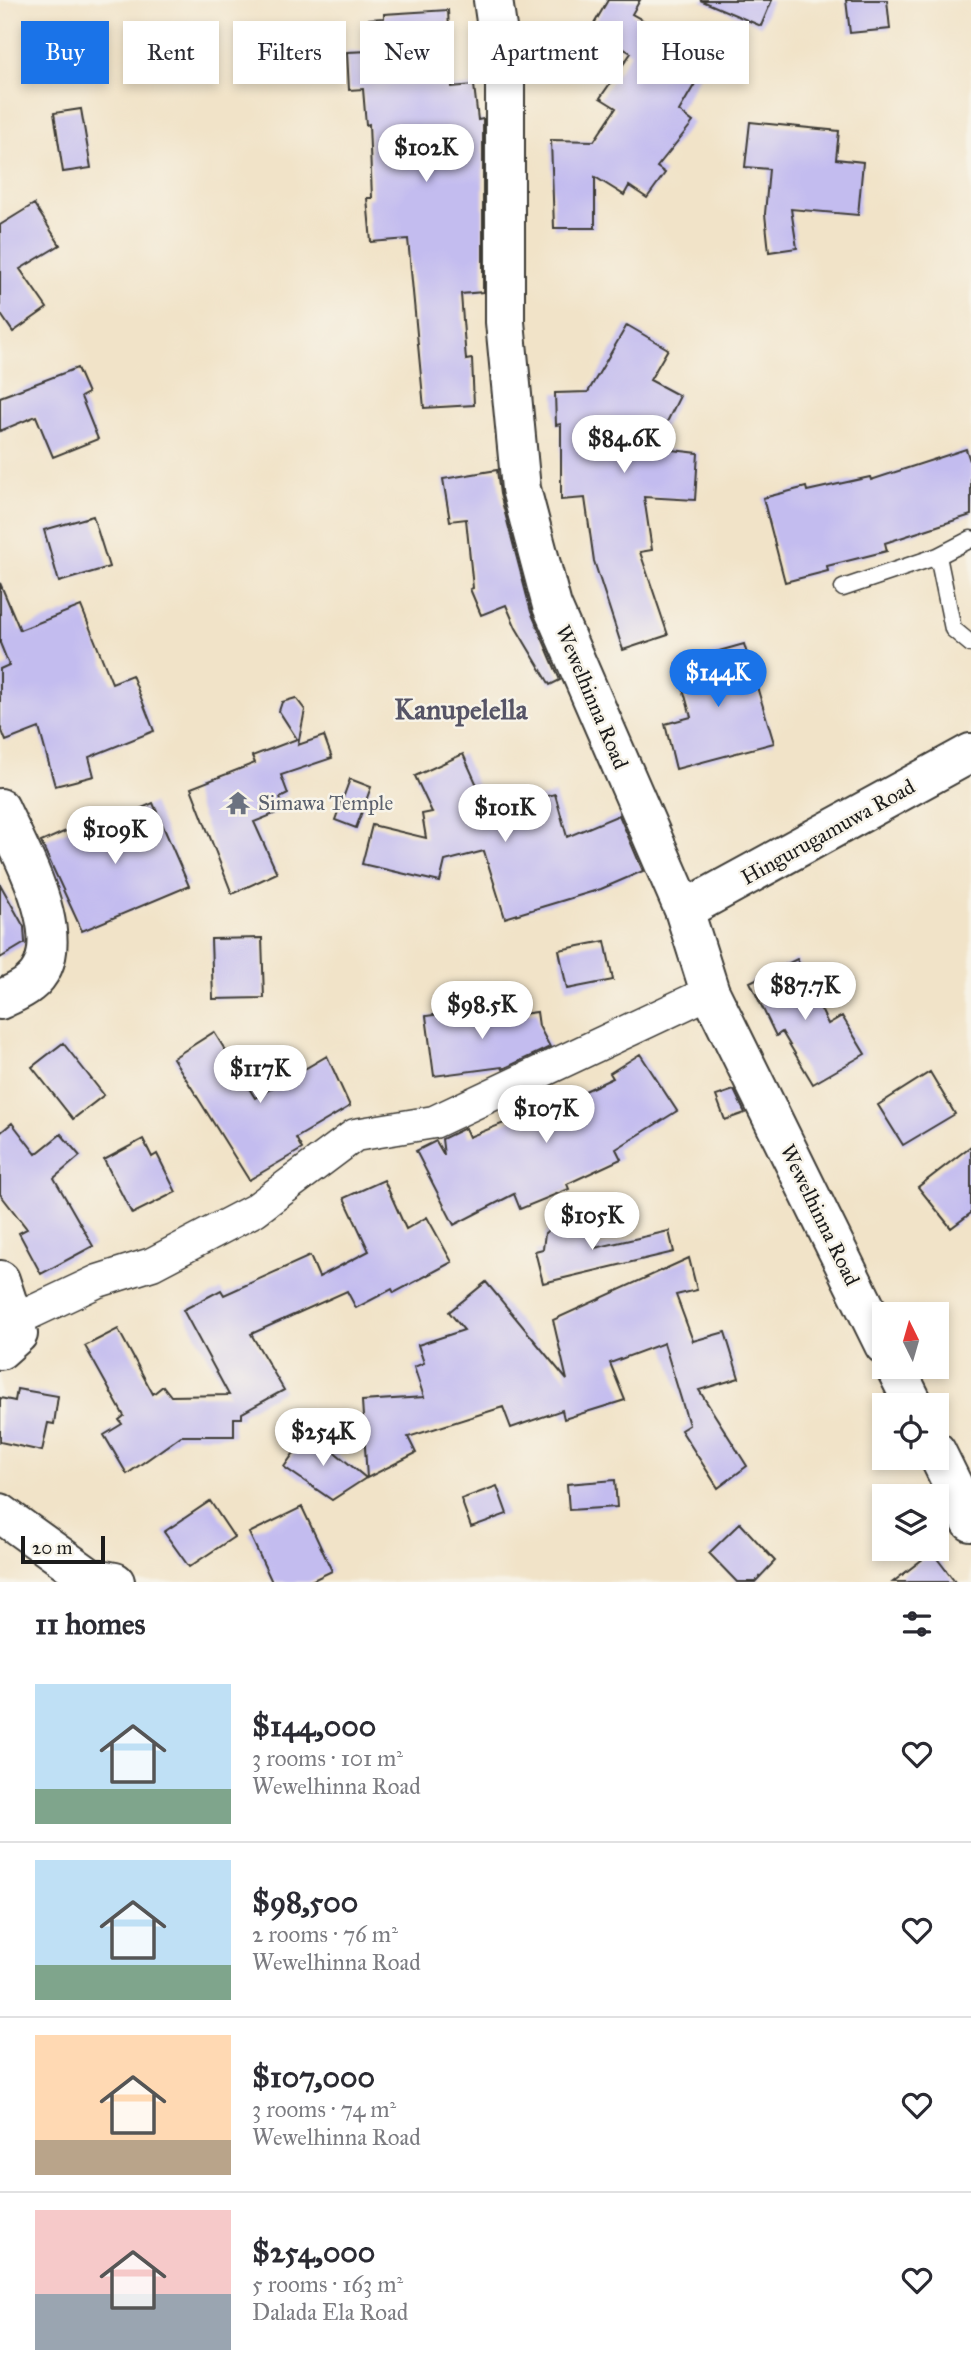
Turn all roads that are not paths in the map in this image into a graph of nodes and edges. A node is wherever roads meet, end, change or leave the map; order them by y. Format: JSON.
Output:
{"nodes":[{"id":1,"x":493,"y":0,"type":"edge"},
{"id":2,"x":971,"y":539,"type":"edge"},
{"id":3,"x":938,"y":556,"type":"junction"},
{"id":4,"x":843,"y":588,"type":"dead end"},
{"id":5,"x":971,"y":644,"type":"edge"},
{"id":6,"x":971,"y":753,"type":"edge"},
{"id":7,"x":0,"y":808,"type":"edge"},
{"id":8,"x":684,"y":910,"type":"junction"},
{"id":9,"x":710,"y":992,"type":"junction"},
{"id":10,"x":0,"y":1000,"type":"edge"},
{"id":11,"x":0,"y":1280,"type":"edge"},
{"id":12,"x":872,"y":1321,"type":"edge"},
{"id":13,"x":8,"y":1335,"type":"edge"},
{"id":14,"x":945,"y":1470,"type":"edge"},
{"id":15,"x":0,"y":1513,"type":"edge"},
{"id":16,"x":971,"y":1522,"type":"edge"},
{"id":17,"x":115,"y":1582,"type":"edge"}],
"edges":[{"from":1,"to":8,"type":"street","name":"Wewelhinna Road"},
{"from":2,"to":3,"type":"lane"},
{"from":3,"to":4,"type":"lane"},
{"from":3,"to":5,"type":"lane"},
{"from":6,"to":8,"type":"street","name":"Hingurugamuwa Road"},
{"from":7,"to":10,"type":"street"},
{"from":8,"to":9,"type":"street","name":"Wewelhinna Road"},
{"from":9,"to":12,"type":"street","name":"Wewelhinna Road"},
{"from":9,"to":13,"type":"street"},
{"from":11,"to":13,"type":"street"},
{"from":14,"to":16,"type":"street"},
{"from":15,"to":17,"type":"street"}]}
